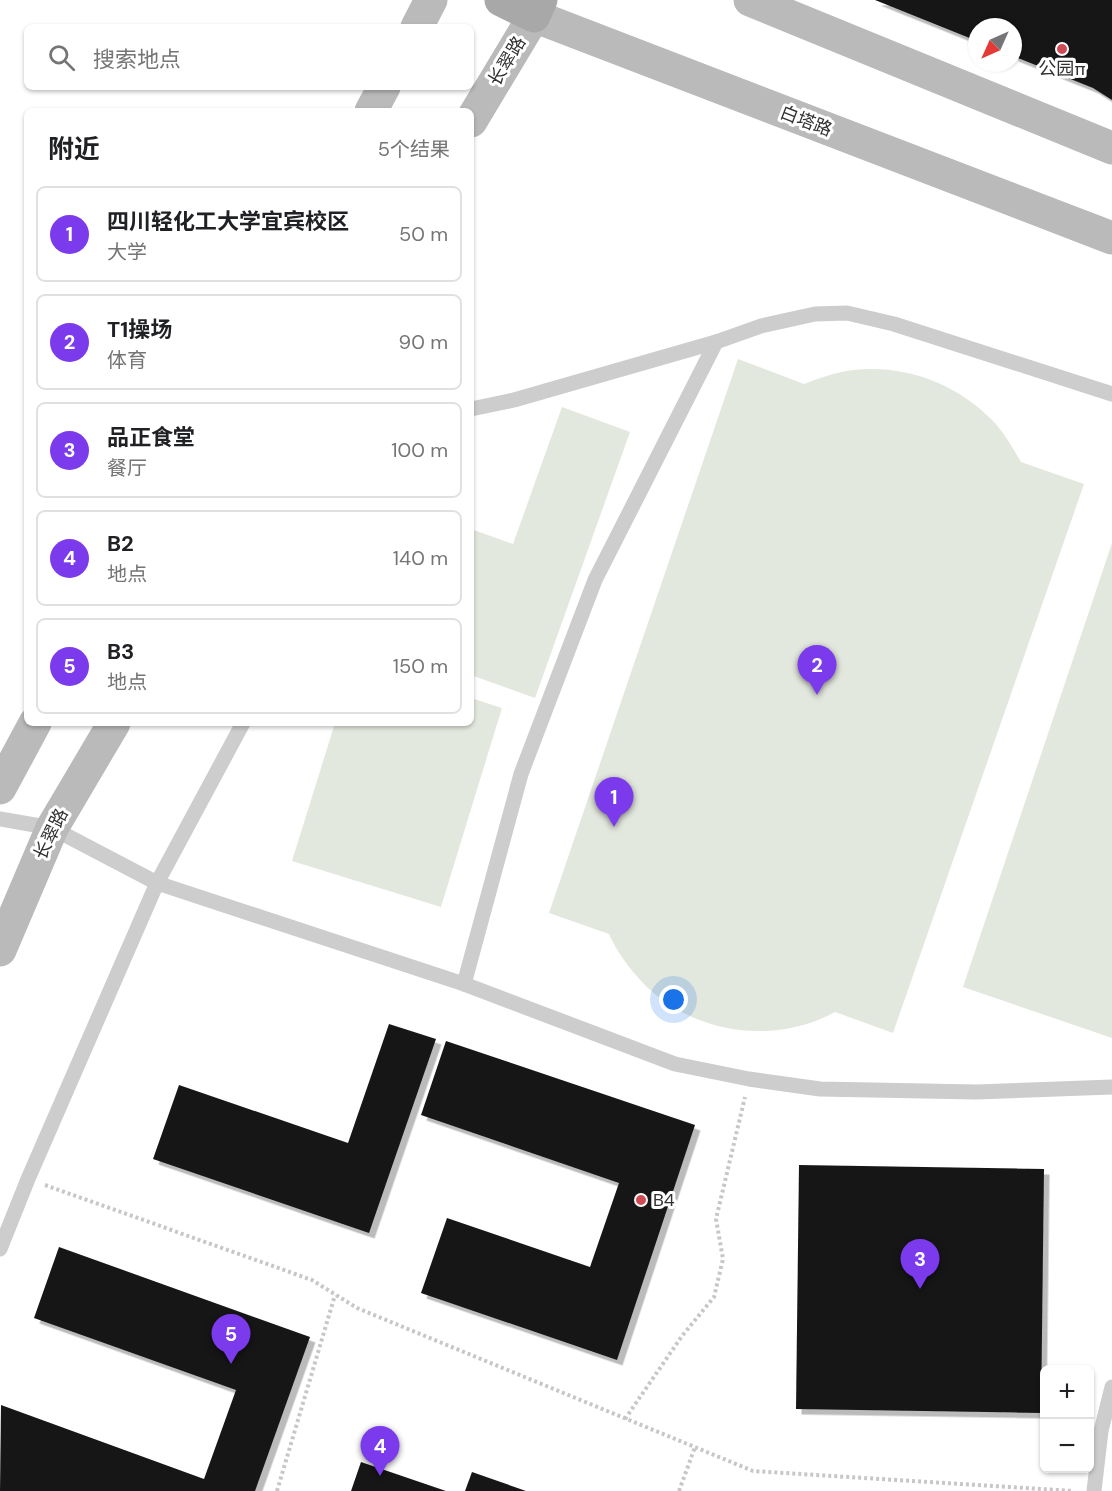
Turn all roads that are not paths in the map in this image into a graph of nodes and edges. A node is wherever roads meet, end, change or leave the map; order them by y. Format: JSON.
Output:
{"nodes":[{"id":1,"x":431,"y":0,"type":"edge"},
{"id":2,"x":501,"y":0,"type":"edge"},
{"id":3,"x":750,"y":0,"type":"edge"},
{"id":4,"x":537,"y":8,"type":"edge"},
{"id":5,"x":419,"y":24,"type":"edge"},
{"id":6,"x":382,"y":90,"type":"edge"},
{"id":7,"x":373,"y":108,"type":"edge"},
{"id":8,"x":474,"y":116,"type":"edge"},
{"id":9,"x":1112,"y":148,"type":"edge"},
{"id":10,"x":1112,"y":238,"type":"edge"},
{"id":11,"x":716,"y":342,"type":"junction"},
{"id":12,"x":1112,"y":394,"type":"edge"},
{"id":13,"x":474,"y":409,"type":"edge"},
{"id":14,"x":33,"y":726,"type":"edge"},
{"id":15,"x":112,"y":726,"type":"edge"},
{"id":16,"x":241,"y":726,"type":"edge"},
{"id":17,"x":0,"y":788,"type":"edge"},
{"id":18,"x":0,"y":819,"type":"edge"},
{"id":19,"x":52,"y":828,"type":"junction"},
{"id":20,"x":157,"y":883,"type":"junction"},
{"id":21,"x":0,"y":950,"type":"edge"},
{"id":22,"x":464,"y":984,"type":"junction"},
{"id":23,"x":1112,"y":1087,"type":"edge"},
{"id":24,"x":0,"y":1249,"type":"edge"},
{"id":25,"x":1112,"y":1387,"type":"edge"},
{"id":26,"x":1094,"y":1491,"type":"edge"}],
"edges":[{"from":1,"to":5,"type":"main road"},
{"from":2,"to":4,"type":"main road","name":"白塔路"},
{"from":3,"to":9,"type":"main road"},
{"from":4,"to":8,"type":"main road","name":"长翠路"},
{"from":4,"to":10,"type":"main road","name":"白塔路"},
{"from":6,"to":7,"type":"main road"},
{"from":11,"to":12,"type":"lane"},
{"from":11,"to":13,"type":"lane"},
{"from":11,"to":22,"type":"lane"},
{"from":14,"to":17,"type":"main road"},
{"from":15,"to":19,"type":"main road","name":"长翠路"},
{"from":16,"to":20,"type":"lane"},
{"from":18,"to":19,"type":"lane"},
{"from":19,"to":20,"type":"lane"},
{"from":19,"to":21,"type":"main road","name":"长翠路"},
{"from":20,"to":22,"type":"lane"},
{"from":20,"to":24,"type":"lane"},
{"from":22,"to":23,"type":"lane"},
{"from":25,"to":26,"type":"lane"}]}
